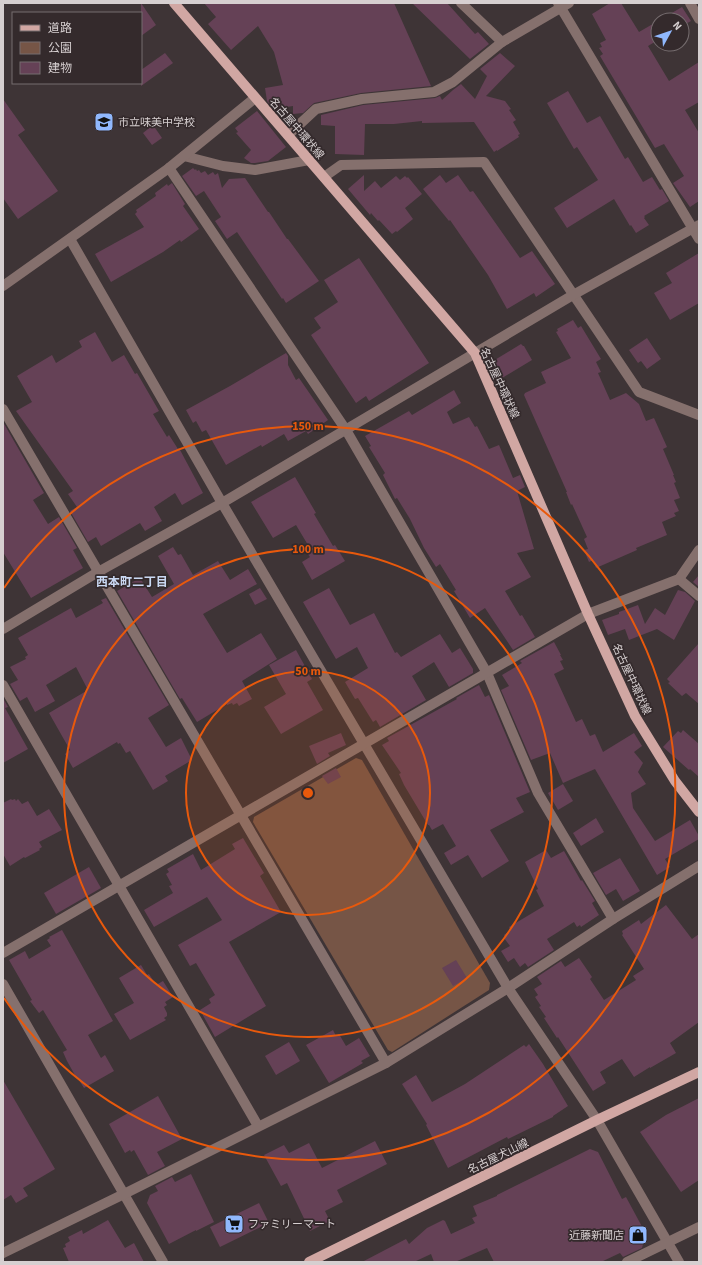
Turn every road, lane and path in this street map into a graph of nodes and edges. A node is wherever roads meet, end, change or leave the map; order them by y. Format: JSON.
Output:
{"nodes":[{"id":1,"x":174,"y":3,"type":"edge"},
{"id":2,"x":461,"y":3,"type":"edge"},
{"id":3,"x":690,"y":3,"type":"edge"},
{"id":4,"x":563,"y":5,"type":"edge"},
{"id":5,"x":699,"y":18,"type":"edge"},
{"id":6,"x":502,"y":42,"type":"junction"},
{"id":7,"x":255,"y":98,"type":"junction"},
{"id":8,"x":288,"y":135,"type":"junction"},
{"id":9,"x":184,"y":156,"type":"junction"},
{"id":10,"x":309,"y":160,"type":"junction"},
{"id":11,"x":169,"y":168,"type":"junction"},
{"id":12,"x":324,"y":177,"type":"junction"},
{"id":13,"x":696,"y":226,"type":"edge"},
{"id":14,"x":70,"y":239,"type":"junction"},
{"id":15,"x":699,"y":239,"type":"edge"},
{"id":16,"x":3,"y":286,"type":"edge"},
{"id":17,"x":573,"y":295,"type":"junction"},
{"id":18,"x":476,"y":353,"type":"junction"},
{"id":19,"x":3,"y":408,"type":"edge"},
{"id":20,"x":699,"y":415,"type":"edge"},
{"id":21,"x":346,"y":430,"type":"junction"},
{"id":22,"x":222,"y":503,"type":"junction"},
{"id":23,"x":699,"y":550,"type":"edge"},
{"id":24,"x":98,"y":572,"type":"junction"},
{"id":25,"x":679,"y":579,"type":"junction"},
{"id":26,"x":699,"y":596,"type":"edge"},
{"id":27,"x":588,"y":614,"type":"junction"},
{"id":28,"x":3,"y":629,"type":"edge"},
{"id":29,"x":487,"y":673,"type":"junction"},
{"id":30,"x":3,"y":685,"type":"edge"},
{"id":31,"x":365,"y":743,"type":"junction"},
{"id":32,"x":699,"y":812,"type":"edge"},
{"id":33,"x":241,"y":816,"type":"junction"},
{"id":34,"x":699,"y":866,"type":"edge"},
{"id":35,"x":118,"y":886,"type":"junction"},
{"id":36,"x":612,"y":919,"type":"junction"},
{"id":37,"x":3,"y":953,"type":"edge"},
{"id":38,"x":3,"y":984,"type":"edge"},
{"id":39,"x":508,"y":988,"type":"junction"},
{"id":40,"x":386,"y":1063,"type":"junction"},
{"id":41,"x":699,"y":1072,"type":"edge"},
{"id":42,"x":597,"y":1120,"type":"junction"},
{"id":43,"x":258,"y":1126,"type":"junction"},
{"id":44,"x":124,"y":1194,"type":"junction"},
{"id":45,"x":699,"y":1227,"type":"edge"},
{"id":46,"x":667,"y":1242,"type":"junction"},
{"id":47,"x":3,"y":1253,"type":"edge"},
{"id":48,"x":163,"y":1262,"type":"edge"},
{"id":49,"x":309,"y":1262,"type":"edge"},
{"id":50,"x":627,"y":1262,"type":"edge"},
{"id":51,"x":679,"y":1262,"type":"edge"}],
"edges":[{"from":1,"to":7,"type":"main road","name":"名古屋中環状線"},
{"from":2,"to":6,"type":"street"},
{"from":3,"to":5,"type":"street"},
{"from":4,"to":6,"type":"street"},
{"from":4,"to":13,"type":"street"},
{"from":6,"to":8,"type":"street"},
{"from":7,"to":8,"type":"main road","name":"名古屋中環状線"},
{"from":7,"to":9,"type":"street"},
{"from":8,"to":10,"type":"main road","name":"名古屋中環状線"},
{"from":9,"to":10,"type":"street"},
{"from":9,"to":11,"type":"street"},
{"from":10,"to":12,"type":"main road","name":"名古屋中環状線"},
{"from":11,"to":14,"type":"street"},
{"from":11,"to":21,"type":"street"},
{"from":12,"to":17,"type":"street"},
{"from":12,"to":18,"type":"main road","name":"名古屋中環状線"},
{"from":13,"to":15,"type":"street"},
{"from":13,"to":17,"type":"street"},
{"from":14,"to":16,"type":"street"},
{"from":14,"to":22,"type":"street"},
{"from":17,"to":18,"type":"street"},
{"from":17,"to":20,"type":"street"},
{"from":18,"to":21,"type":"street"},
{"from":18,"to":27,"type":"main road","name":"名古屋中環状線"},
{"from":19,"to":24,"type":"street"},
{"from":21,"to":22,"type":"street"},
{"from":21,"to":29,"type":"street"},
{"from":22,"to":24,"type":"street"},
{"from":22,"to":31,"type":"street"},
{"from":23,"to":25,"type":"street"},
{"from":24,"to":28,"type":"street"},
{"from":24,"to":33,"type":"street"},
{"from":25,"to":26,"type":"street"},
{"from":25,"to":27,"type":"street"},
{"from":27,"to":29,"type":"street"},
{"from":27,"to":32,"type":"main road","name":"名古屋中環状線"},
{"from":29,"to":31,"type":"street"},
{"from":29,"to":36,"type":"street"},
{"from":30,"to":35,"type":"street"},
{"from":31,"to":33,"type":"street"},
{"from":31,"to":39,"type":"street"},
{"from":33,"to":35,"type":"street"},
{"from":33,"to":40,"type":"street"},
{"from":34,"to":36,"type":"street"},
{"from":35,"to":37,"type":"street"},
{"from":35,"to":43,"type":"street"},
{"from":36,"to":39,"type":"street"},
{"from":38,"to":44,"type":"street"},
{"from":39,"to":40,"type":"street"},
{"from":39,"to":42,"type":"street"},
{"from":40,"to":43,"type":"street"},
{"from":41,"to":42,"type":"main road","name":"名古屋犬山線"},
{"from":42,"to":46,"type":"street"},
{"from":42,"to":49,"type":"main road","name":"名古屋犬山線"},
{"from":43,"to":44,"type":"street"},
{"from":44,"to":47,"type":"street"},
{"from":44,"to":48,"type":"street"},
{"from":45,"to":46,"type":"street"},
{"from":46,"to":50,"type":"street"},
{"from":46,"to":51,"type":"street"}]}
